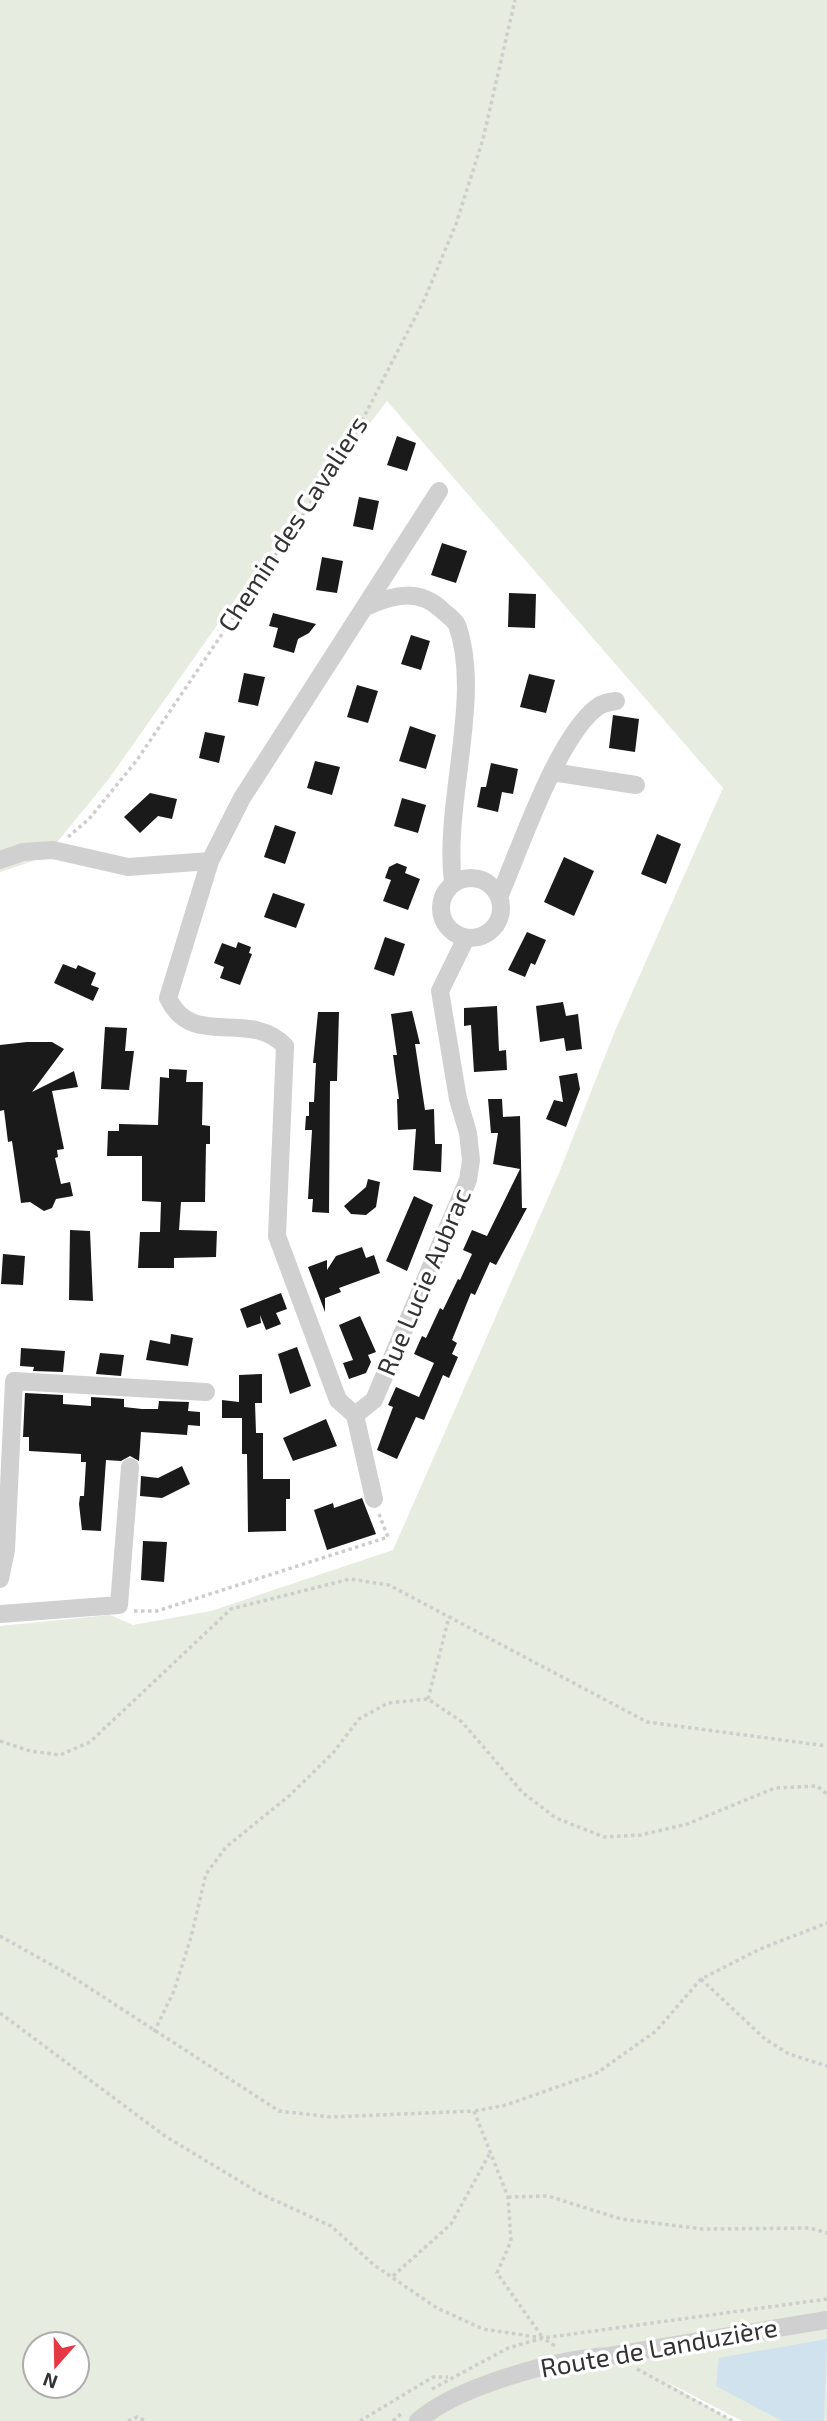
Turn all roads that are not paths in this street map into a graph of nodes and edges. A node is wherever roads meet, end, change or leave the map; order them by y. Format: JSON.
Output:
{"nodes":[{"id":1,"x":439,"y":491,"type":"dead end"},
{"id":2,"x":368,"y":606,"type":"junction"},
{"id":3,"x":616,"y":701,"type":"dead end"},
{"id":4,"x":552,"y":772,"type":"junction"},
{"id":5,"x":636,"y":785,"type":"dead end"},
{"id":6,"x":0,"y":860,"type":"edge"},
{"id":7,"x":210,"y":861,"type":"junction"},
{"id":8,"x":453,"y":883,"type":"junction"},
{"id":9,"x":499,"y":897,"type":"junction"},
{"id":10,"x":466,"y":938,"type":"junction"},
{"id":11,"x":206,"y":1392,"type":"dead end"},
{"id":12,"x":355,"y":1415,"type":"junction"},
{"id":13,"x":130,"y":1467,"type":"dead end"},
{"id":14,"x":374,"y":1499,"type":"road end"},
{"id":15,"x":0,"y":1578,"type":"edge"},
{"id":16,"x":0,"y":1614,"type":"edge"},
{"id":17,"x":827,"y":2320,"type":"edge"},
{"id":18,"x":418,"y":2421,"type":"edge"}],
"edges":[{"from":1,"to":2,"type":"street"},
{"from":2,"to":7,"type":"street"},
{"from":2,"to":8,"type":"street"},
{"from":3,"to":4,"type":"street"},
{"from":4,"to":5,"type":"street"},
{"from":4,"to":9,"type":"street"},
{"from":6,"to":7,"type":"street"},
{"from":7,"to":12,"type":"street"},
{"from":8,"to":9,"type":"street"},
{"from":8,"to":10,"type":"street"},
{"from":9,"to":10,"type":"street"},
{"from":10,"to":12,"type":"street","name":"Rue Lucie Aubrac"},
{"from":11,"to":15,"type":"street"},
{"from":12,"to":14,"type":"street"},
{"from":13,"to":16,"type":"street"},
{"from":17,"to":18,"type":"street","name":"Route de Landuzière"}]}
